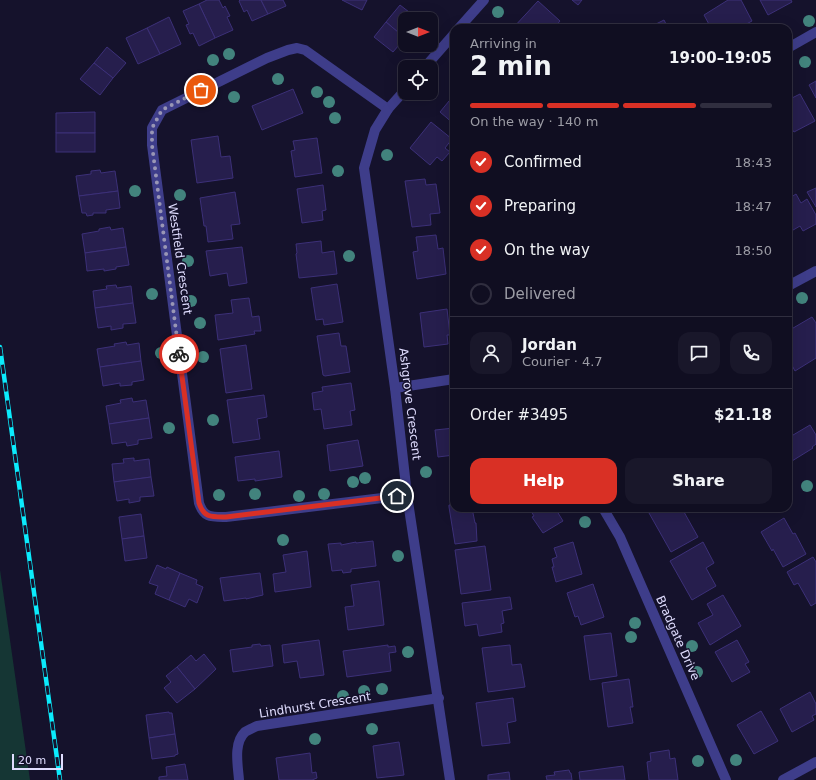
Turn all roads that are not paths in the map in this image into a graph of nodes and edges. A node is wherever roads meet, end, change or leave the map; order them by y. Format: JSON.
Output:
{"nodes":[{"id":1,"x":484,"y":0,"type":"edge"},
{"id":2,"x":463,"y":24,"type":"edge"},
{"id":3,"x":816,"y":32,"type":"edge"},
{"id":4,"x":450,"y":39,"type":"edge"},
{"id":5,"x":792,"y":46,"type":"edge"},
{"id":6,"x":431,"y":60,"type":"edge"},
{"id":7,"x":398,"y":98,"type":"edge"},
{"id":8,"x":388,"y":109,"type":"junction"},
{"id":9,"x":816,"y":271,"type":"edge"},
{"id":10,"x":792,"y":284,"type":"edge"},
{"id":11,"x":450,"y":380,"type":"edge"},
{"id":12,"x":395,"y":388,"type":"junction"},
{"id":13,"x":407,"y":495,"type":"junction"},
{"id":14,"x":605,"y":512,"type":"edge"},
{"id":15,"x":439,"y":698,"type":"junction"},
{"id":16,"x":816,"y":762,"type":"edge"},
{"id":17,"x":240,"y":780,"type":"edge"},
{"id":18,"x":450,"y":780,"type":"edge"},
{"id":19,"x":726,"y":780,"type":"edge"},
{"id":20,"x":783,"y":780,"type":"edge"}],
"edges":[{"from":1,"to":2,"type":"street"},
{"from":3,"to":5,"type":"street"},
{"from":4,"to":6,"type":"street"},
{"from":7,"to":8,"type":"street","name":"Ashgrove Crescent"},
{"from":8,"to":12,"type":"street","name":"Ashgrove Crescent"},
{"from":8,"to":13,"type":"street","name":"Westfield Crescent"},
{"from":9,"to":10,"type":"street"},
{"from":11,"to":12,"type":"street"},
{"from":12,"to":13,"type":"street","name":"Ashgrove Crescent"},
{"from":13,"to":15,"type":"street","name":"Ashgrove Crescent"},
{"from":14,"to":19,"type":"street","name":"Bradgate Drive"},
{"from":15,"to":17,"type":"street","name":"Lindhurst Crescent"},
{"from":15,"to":18,"type":"street","name":"Ashgrove Crescent"},
{"from":16,"to":20,"type":"street"}]}
